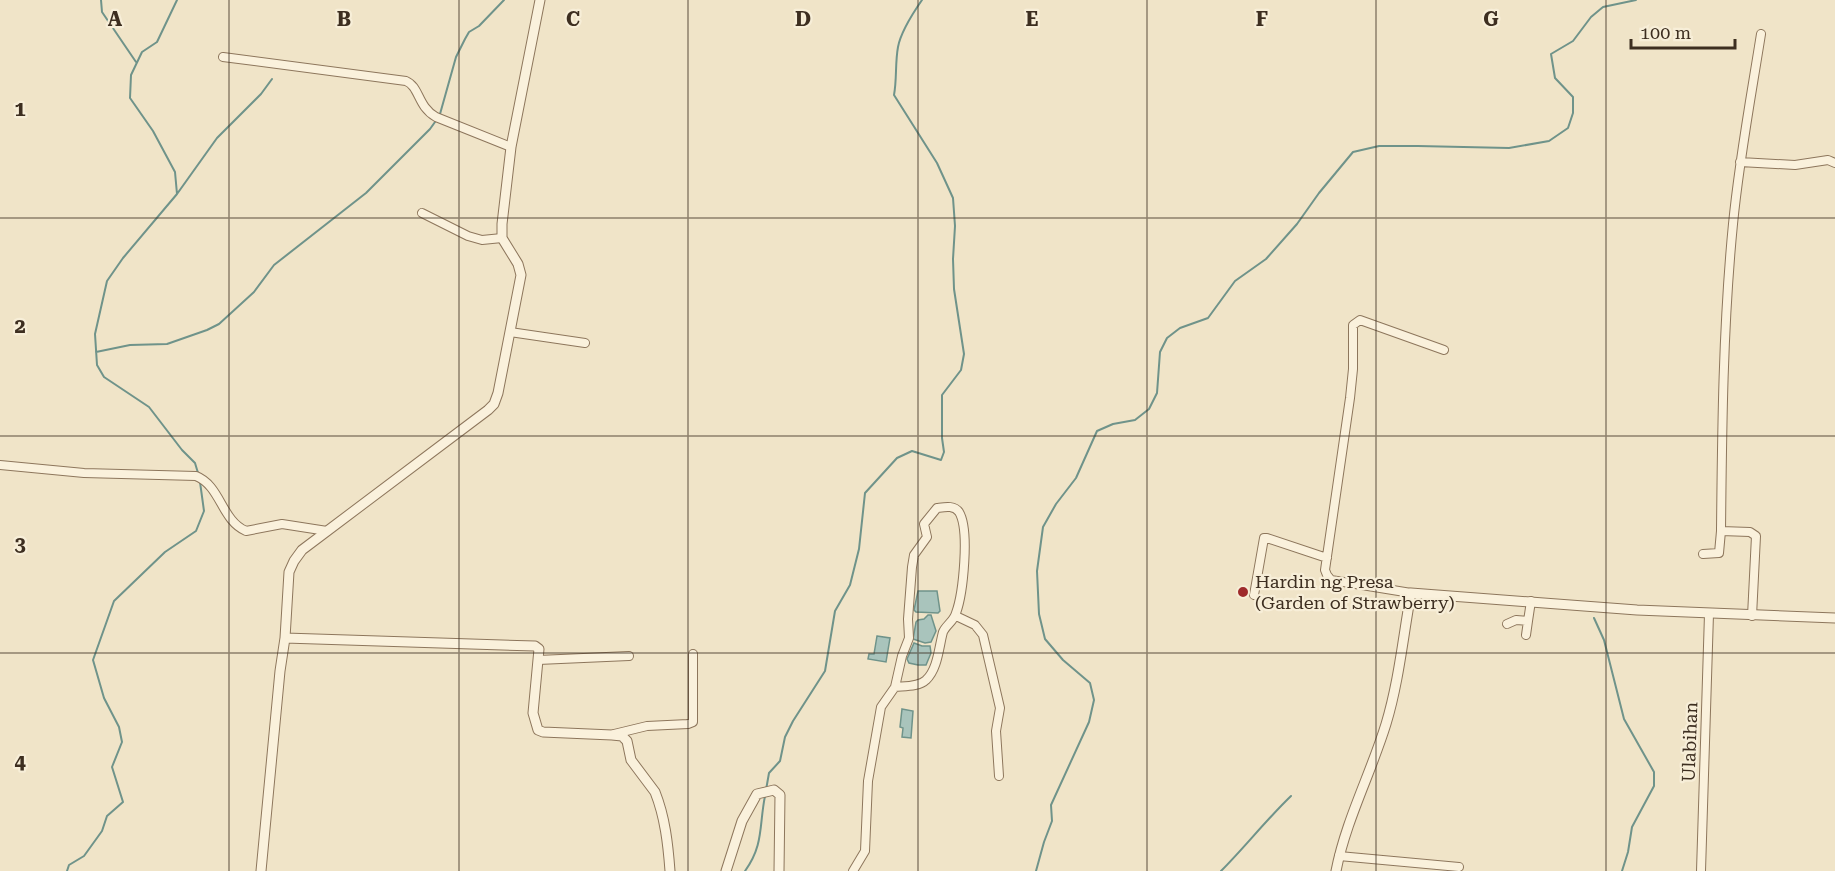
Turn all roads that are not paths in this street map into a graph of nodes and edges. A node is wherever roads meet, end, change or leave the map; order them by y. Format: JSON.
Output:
{"nodes":[{"id":1,"x":540,"y":0,"type":"edge"},
{"id":2,"x":1761,"y":34,"type":"dead end"},
{"id":3,"x":223,"y":57,"type":"dead end"},
{"id":4,"x":511,"y":147,"type":"junction"},
{"id":5,"x":1740,"y":162,"type":"junction"},
{"id":6,"x":1835,"y":163,"type":"edge"},
{"id":7,"x":422,"y":213,"type":"dead end"},
{"id":8,"x":502,"y":238,"type":"junction"},
{"id":9,"x":510,"y":332,"type":"junction"},
{"id":10,"x":585,"y":343,"type":"dead end"},
{"id":11,"x":1444,"y":350,"type":"dead end"},
{"id":12,"x":0,"y":465,"type":"edge"},
{"id":13,"x":327,"y":531,"type":"junction"},
{"id":14,"x":1721,"y":531,"type":"junction"},
{"id":15,"x":1703,"y":554,"type":"dead end"},
{"id":16,"x":1327,"y":558,"type":"junction"},
{"id":17,"x":1411,"y":593,"type":"junction"},
{"id":18,"x":1254,"y":595,"type":"dead end"},
{"id":19,"x":1531,"y":601,"type":"junction"},
{"id":20,"x":1709,"y":614,"type":"junction"},
{"id":21,"x":956,"y":616,"type":"junction"},
{"id":22,"x":1752,"y":616,"type":"junction"},
{"id":23,"x":1835,"y":618,"type":"edge"},
{"id":24,"x":1528,"y":621,"type":"junction"},
{"id":25,"x":1507,"y":624,"type":"dead end"},
{"id":26,"x":1526,"y":635,"type":"dead end"},
{"id":27,"x":285,"y":638,"type":"junction"},
{"id":28,"x":693,"y":654,"type":"dead end"},
{"id":29,"x":629,"y":656,"type":"dead end"},
{"id":30,"x":538,"y":660,"type":"junction"},
{"id":31,"x":895,"y":687,"type":"junction"},
{"id":32,"x":612,"y":735,"type":"junction"},
{"id":33,"x":999,"y":776,"type":"dead end"},
{"id":34,"x":1339,"y":856,"type":"junction"},
{"id":35,"x":1459,"y":867,"type":"dead end"},
{"id":36,"x":261,"y":871,"type":"edge"},
{"id":37,"x":670,"y":871,"type":"edge"},
{"id":38,"x":726,"y":871,"type":"edge"},
{"id":39,"x":779,"y":871,"type":"edge"},
{"id":40,"x":853,"y":871,"type":"edge"},
{"id":41,"x":1335,"y":871,"type":"edge"},
{"id":42,"x":1701,"y":871,"type":"edge"}],
"edges":[{"from":1,"to":4,"type":"street"},
{"from":2,"to":5,"type":"street"},
{"from":3,"to":4,"type":"street"},
{"from":4,"to":8,"type":"street"},
{"from":5,"to":6,"type":"street"},
{"from":5,"to":14,"type":"street"},
{"from":7,"to":8,"type":"street"},
{"from":8,"to":9,"type":"street"},
{"from":9,"to":10,"type":"street"},
{"from":9,"to":13,"type":"street"},
{"from":11,"to":16,"type":"street"},
{"from":12,"to":13,"type":"street"},
{"from":13,"to":27,"type":"street"},
{"from":14,"to":15,"type":"street"},
{"from":14,"to":22,"type":"street"},
{"from":16,"to":17,"type":"street"},
{"from":16,"to":18,"type":"street"},
{"from":17,"to":19,"type":"street"},
{"from":17,"to":34,"type":"street"},
{"from":19,"to":20,"type":"street"},
{"from":19,"to":24,"type":"street"},
{"from":20,"to":22,"type":"street"},
{"from":20,"to":42,"type":"street","name":"Ulabihan"},
{"from":21,"to":31,"type":"street"},
{"from":21,"to":31,"type":"street"},
{"from":21,"to":33,"type":"street"},
{"from":22,"to":23,"type":"street"},
{"from":24,"to":25,"type":"street"},
{"from":24,"to":26,"type":"street"},
{"from":27,"to":30,"type":"street"},
{"from":27,"to":36,"type":"street"},
{"from":28,"to":32,"type":"street"},
{"from":29,"to":30,"type":"street"},
{"from":30,"to":32,"type":"street"},
{"from":31,"to":40,"type":"street"},
{"from":32,"to":37,"type":"street"},
{"from":34,"to":35,"type":"street"},
{"from":34,"to":41,"type":"street"},
{"from":38,"to":39,"type":"street"}]}
